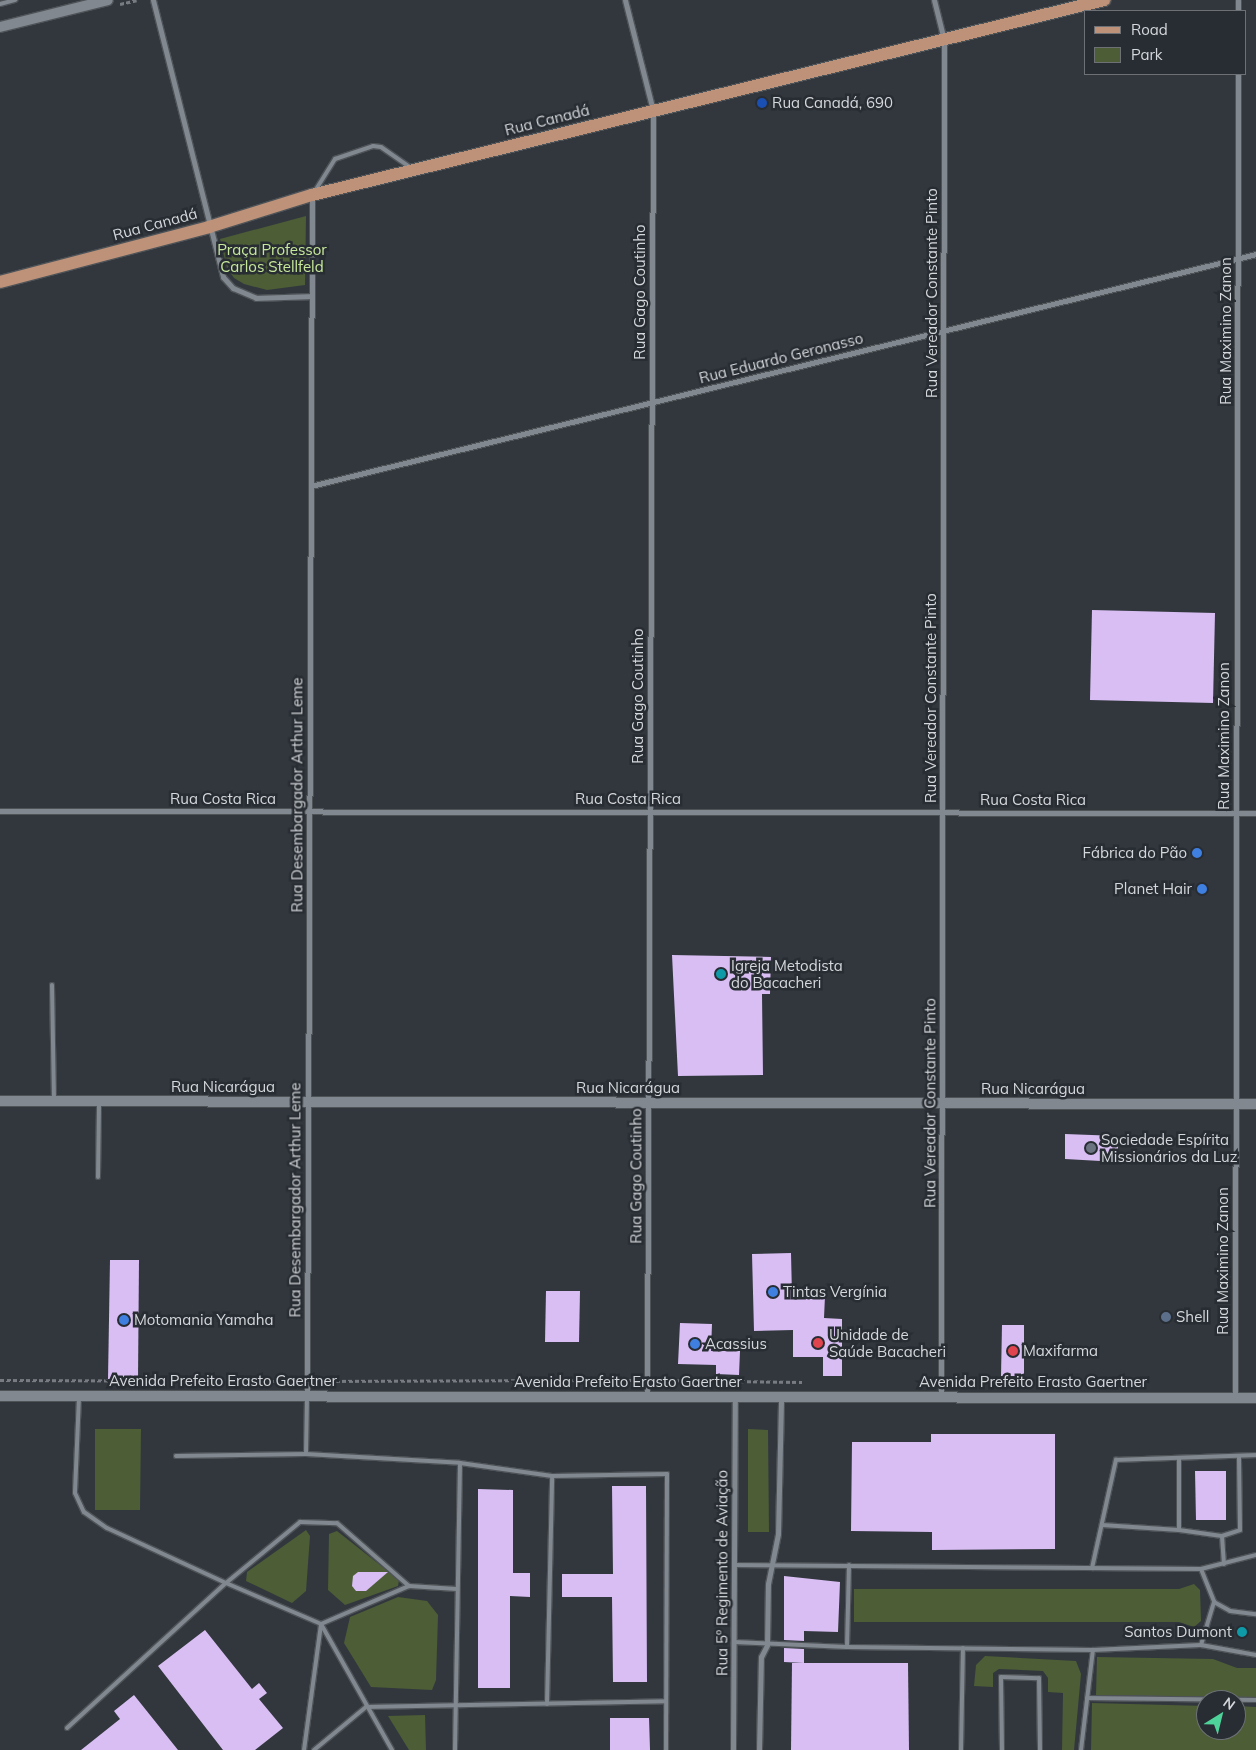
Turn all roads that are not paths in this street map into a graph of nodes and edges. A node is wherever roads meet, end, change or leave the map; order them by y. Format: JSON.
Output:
{"nodes":[{"id":1,"x":15,"y":0,"type":"edge"},
{"id":2,"x":108,"y":0,"type":"edge"},
{"id":3,"x":153,"y":0,"type":"edge"},
{"id":4,"x":624,"y":0,"type":"edge"},
{"id":5,"x":934,"y":0,"type":"edge"},
{"id":6,"x":1104,"y":0,"type":"edge"},
{"id":7,"x":0,"y":4,"type":"edge"},
{"id":8,"x":0,"y":27,"type":"edge"},
{"id":9,"x":944,"y":40,"type":"junction"},
{"id":10,"x":1238,"y":75,"type":"edge"},
{"id":11,"x":653,"y":111,"type":"junction"},
{"id":12,"x":414,"y":170,"type":"junction"},
{"id":13,"x":312,"y":195,"type":"junction"},
{"id":14,"x":209,"y":227,"type":"junction"},
{"id":15,"x":1256,"y":254,"type":"edge"},
{"id":16,"x":1238,"y":259,"type":"junction"},
{"id":17,"x":0,"y":282,"type":"edge"},
{"id":18,"x":312,"y":296,"type":"junction"},
{"id":19,"x":944,"y":331,"type":"junction"},
{"id":20,"x":652,"y":402,"type":"junction"},
{"id":21,"x":311,"y":486,"type":"junction"},
{"id":22,"x":0,"y":811,"type":"edge"},
{"id":23,"x":310,"y":811,"type":"junction"},
{"id":24,"x":650,"y":812,"type":"junction"},
{"id":25,"x":943,"y":812,"type":"junction"},
{"id":26,"x":1237,"y":813,"type":"junction"},
{"id":27,"x":1256,"y":813,"type":"edge"},
{"id":28,"x":52,"y":985,"type":"dead end"},
{"id":29,"x":0,"y":1101,"type":"edge"},
{"id":30,"x":54,"y":1101,"type":"junction"},
{"id":31,"x":99,"y":1101,"type":"junction"},
{"id":32,"x":308,"y":1102,"type":"junction"},
{"id":33,"x":648,"y":1103,"type":"junction"},
{"id":34,"x":942,"y":1103,"type":"junction"},
{"id":35,"x":1236,"y":1104,"type":"junction"},
{"id":36,"x":1256,"y":1104,"type":"edge"},
{"id":37,"x":98,"y":1177,"type":"dead end"},
{"id":38,"x":0,"y":1396,"type":"edge"},
{"id":39,"x":79,"y":1396,"type":"junction"},
{"id":40,"x":307,"y":1396,"type":"junction"},
{"id":41,"x":647,"y":1397,"type":"junction"},
{"id":42,"x":735,"y":1397,"type":"junction"},
{"id":43,"x":782,"y":1397,"type":"junction"},
{"id":44,"x":941,"y":1397,"type":"junction"},
{"id":45,"x":1236,"y":1398,"type":"junction"},
{"id":46,"x":1256,"y":1398,"type":"edge"},
{"id":47,"x":306,"y":1454,"type":"junction"},
{"id":48,"x":1256,"y":1455,"type":"edge"},
{"id":49,"x":176,"y":1456,"type":"dead end"},
{"id":50,"x":1239,"y":1456,"type":"junction"},
{"id":51,"x":1179,"y":1458,"type":"junction"},
{"id":52,"x":460,"y":1463,"type":"junction"},
{"id":53,"x":552,"y":1476,"type":"junction"},
{"id":54,"x":1102,"y":1526,"type":"junction"},
{"id":55,"x":1179,"y":1530,"type":"junction"},
{"id":56,"x":1222,"y":1536,"type":"junction"},
{"id":57,"x":1256,"y":1555,"type":"edge"},
{"id":58,"x":1224,"y":1564,"type":"junction"},
{"id":59,"x":734,"y":1565,"type":"junction"},
{"id":60,"x":772,"y":1565,"type":"junction"},
{"id":61,"x":849,"y":1565,"type":"junction"},
{"id":62,"x":1092,"y":1568,"type":"junction"},
{"id":63,"x":1201,"y":1569,"type":"junction"},
{"id":64,"x":226,"y":1583,"type":"junction"},
{"id":65,"x":409,"y":1586,"type":"junction"},
{"id":66,"x":457,"y":1588,"type":"junction"},
{"id":67,"x":1214,"y":1602,"type":"junction"},
{"id":68,"x":1256,"y":1614,"type":"edge"},
{"id":69,"x":321,"y":1624,"type":"junction"},
{"id":70,"x":734,"y":1642,"type":"junction"},
{"id":71,"x":767,"y":1645,"type":"junction"},
{"id":72,"x":1201,"y":1645,"type":"junction"},
{"id":73,"x":847,"y":1647,"type":"junction"},
{"id":74,"x":963,"y":1648,"type":"junction"},
{"id":75,"x":1093,"y":1650,"type":"junction"},
{"id":76,"x":1256,"y":1655,"type":"edge"},
{"id":77,"x":1087,"y":1698,"type":"junction"},
{"id":78,"x":1256,"y":1700,"type":"edge"},
{"id":79,"x":666,"y":1702,"type":"junction"},
{"id":80,"x":547,"y":1704,"type":"junction"},
{"id":81,"x":454,"y":1706,"type":"junction"},
{"id":82,"x":366,"y":1707,"type":"junction"},
{"id":83,"x":67,"y":1728,"type":"dead end"},
{"id":84,"x":304,"y":1750,"type":"edge"},
{"id":85,"x":314,"y":1750,"type":"edge"},
{"id":86,"x":392,"y":1750,"type":"edge"},
{"id":87,"x":455,"y":1750,"type":"edge"},
{"id":88,"x":666,"y":1750,"type":"edge"},
{"id":89,"x":733,"y":1750,"type":"edge"},
{"id":90,"x":759,"y":1750,"type":"edge"},
{"id":91,"x":961,"y":1750,"type":"edge"},
{"id":92,"x":1002,"y":1750,"type":"edge"},
{"id":93,"x":1040,"y":1750,"type":"edge"},
{"id":94,"x":1081,"y":1750,"type":"edge"}],
"edges":[{"from":1,"to":7,"type":"lane"},
{"from":2,"to":8,"type":"main road"},
{"from":3,"to":14,"type":"street"},
{"from":4,"to":11,"type":"street","name":"Rua Gago Coutinho"},
{"from":5,"to":9,"type":"street","name":"Rua Vereador Constante Pinto"},
{"from":6,"to":9,"type":"main road","name":"Rua Canadá"},
{"from":9,"to":11,"type":"main road","name":"Rua Canadá"},
{"from":9,"to":19,"type":"street","name":"Rua Vereador Constante Pinto"},
{"from":10,"to":16,"type":"street","name":"Rua Maximino Zanon"},
{"from":11,"to":12,"type":"main road","name":"Rua Canadá"},
{"from":11,"to":20,"type":"street","name":"Rua Gago Coutinho"},
{"from":12,"to":13,"type":"main road","name":"Rua Canadá"},
{"from":12,"to":13,"type":"lane"},
{"from":13,"to":14,"type":"main road","name":"Rua Canadá"},
{"from":13,"to":18,"type":"street","name":"Rua Desembargador Arthur Leme"},
{"from":14,"to":17,"type":"main road","name":"Rua Canadá"},
{"from":14,"to":18,"type":"street"},
{"from":15,"to":16,"type":"street","name":"Rua Eduardo Geronasso"},
{"from":16,"to":19,"type":"street","name":"Rua Eduardo Geronasso"},
{"from":16,"to":26,"type":"street","name":"Rua Maximino Zanon"},
{"from":18,"to":21,"type":"street","name":"Rua Desembargador Arthur Leme"},
{"from":19,"to":20,"type":"street","name":"Rua Eduardo Geronasso"},
{"from":19,"to":25,"type":"street","name":"Rua Vereador Constante Pinto"},
{"from":20,"to":21,"type":"street","name":"Rua Eduardo Geronasso"},
{"from":20,"to":24,"type":"street","name":"Rua Gago Coutinho"},
{"from":21,"to":23,"type":"street","name":"Rua Desembargador Arthur Leme"},
{"from":22,"to":23,"type":"street","name":"Rua Costa Rica"},
{"from":23,"to":24,"type":"street","name":"Rua Costa Rica"},
{"from":23,"to":32,"type":"street","name":"Rua Desembargador Arthur Leme"},
{"from":24,"to":25,"type":"street","name":"Rua Costa Rica"},
{"from":24,"to":33,"type":"street","name":"Rua Gago Coutinho"},
{"from":25,"to":26,"type":"street","name":"Rua Costa Rica"},
{"from":25,"to":34,"type":"street","name":"Rua Vereador Constante Pinto"},
{"from":26,"to":27,"type":"street","name":"Rua Costa Rica"},
{"from":26,"to":35,"type":"street","name":"Rua Maximino Zanon"},
{"from":28,"to":30,"type":"lane"},
{"from":29,"to":30,"type":"main road","name":"Rua Nicarágua"},
{"from":30,"to":31,"type":"main road","name":"Rua Nicarágua"},
{"from":31,"to":32,"type":"main road","name":"Rua Nicarágua"},
{"from":31,"to":37,"type":"lane"},
{"from":32,"to":33,"type":"main road","name":"Rua Nicarágua"},
{"from":32,"to":40,"type":"street","name":"Rua Desembargador Arthur Leme"},
{"from":33,"to":34,"type":"main road","name":"Rua Nicarágua"},
{"from":33,"to":41,"type":"street","name":"Rua Gago Coutinho"},
{"from":34,"to":35,"type":"main road","name":"Rua Nicarágua"},
{"from":34,"to":44,"type":"street","name":"Rua Vereador Constante Pinto"},
{"from":35,"to":36,"type":"main road","name":"Rua Nicarágua"},
{"from":35,"to":45,"type":"street","name":"Rua Maximino Zanon"},
{"from":38,"to":39,"type":"main road","name":"Avenida Prefeito Erasto Gaertner"},
{"from":39,"to":40,"type":"main road","name":"Avenida Prefeito Erasto Gaertner"},
{"from":39,"to":64,"type":"lane"},
{"from":40,"to":41,"type":"main road","name":"Avenida Prefeito Erasto Gaertner"},
{"from":40,"to":47,"type":"lane"},
{"from":41,"to":42,"type":"main road","name":"Avenida Prefeito Erasto Gaertner"},
{"from":42,"to":43,"type":"main road","name":"Avenida Prefeito Erasto Gaertner"},
{"from":42,"to":59,"type":"street","name":"Rua 5º Regimento de Aviação"},
{"from":43,"to":44,"type":"main road","name":"Avenida Prefeito Erasto Gaertner"},
{"from":43,"to":60,"type":"street"},
{"from":44,"to":45,"type":"main road","name":"Avenida Prefeito Erasto Gaertner"},
{"from":45,"to":46,"type":"main road","name":"Avenida Prefeito Erasto Gaertner"},
{"from":47,"to":49,"type":"lane"},
{"from":47,"to":52,"type":"lane"},
{"from":48,"to":50,"type":"lane"},
{"from":50,"to":51,"type":"lane"},
{"from":50,"to":56,"type":"lane"},
{"from":51,"to":54,"type":"lane"},
{"from":51,"to":55,"type":"lane"},
{"from":52,"to":53,"type":"lane"},
{"from":52,"to":66,"type":"lane"},
{"from":53,"to":79,"type":"lane"},
{"from":53,"to":80,"type":"lane"},
{"from":54,"to":55,"type":"lane"},
{"from":54,"to":62,"type":"lane"},
{"from":55,"to":56,"type":"lane"},
{"from":56,"to":58,"type":"lane"},
{"from":57,"to":58,"type":"lane"},
{"from":58,"to":63,"type":"lane"},
{"from":59,"to":60,"type":"lane"},
{"from":59,"to":70,"type":"street","name":"Rua 5º Regimento de Aviação"},
{"from":60,"to":61,"type":"lane"},
{"from":60,"to":71,"type":"street"},
{"from":61,"to":62,"type":"lane"},
{"from":61,"to":73,"type":"lane"},
{"from":62,"to":63,"type":"lane"},
{"from":63,"to":67,"type":"lane"},
{"from":64,"to":65,"type":"lane"},
{"from":64,"to":69,"type":"lane"},
{"from":64,"to":83,"type":"lane"},
{"from":65,"to":66,"type":"lane"},
{"from":65,"to":69,"type":"lane"},
{"from":66,"to":81,"type":"lane"},
{"from":67,"to":68,"type":"lane"},
{"from":67,"to":72,"type":"lane"},
{"from":69,"to":82,"type":"lane"},
{"from":69,"to":84,"type":"lane"},
{"from":70,"to":71,"type":"lane"},
{"from":70,"to":89,"type":"street","name":"Rua 5º Regimento de Aviação"},
{"from":71,"to":73,"type":"lane"},
{"from":71,"to":90,"type":"street"},
{"from":72,"to":75,"type":"lane"},
{"from":72,"to":76,"type":"lane"},
{"from":73,"to":74,"type":"lane"},
{"from":74,"to":75,"type":"lane"},
{"from":74,"to":91,"type":"lane"},
{"from":75,"to":77,"type":"lane"},
{"from":77,"to":78,"type":"lane"},
{"from":77,"to":94,"type":"lane"},
{"from":79,"to":80,"type":"lane"},
{"from":79,"to":88,"type":"lane"},
{"from":80,"to":81,"type":"lane"},
{"from":81,"to":82,"type":"lane"},
{"from":81,"to":87,"type":"lane"},
{"from":82,"to":85,"type":"lane"},
{"from":82,"to":86,"type":"lane"},
{"from":92,"to":93,"type":"lane"}]}
